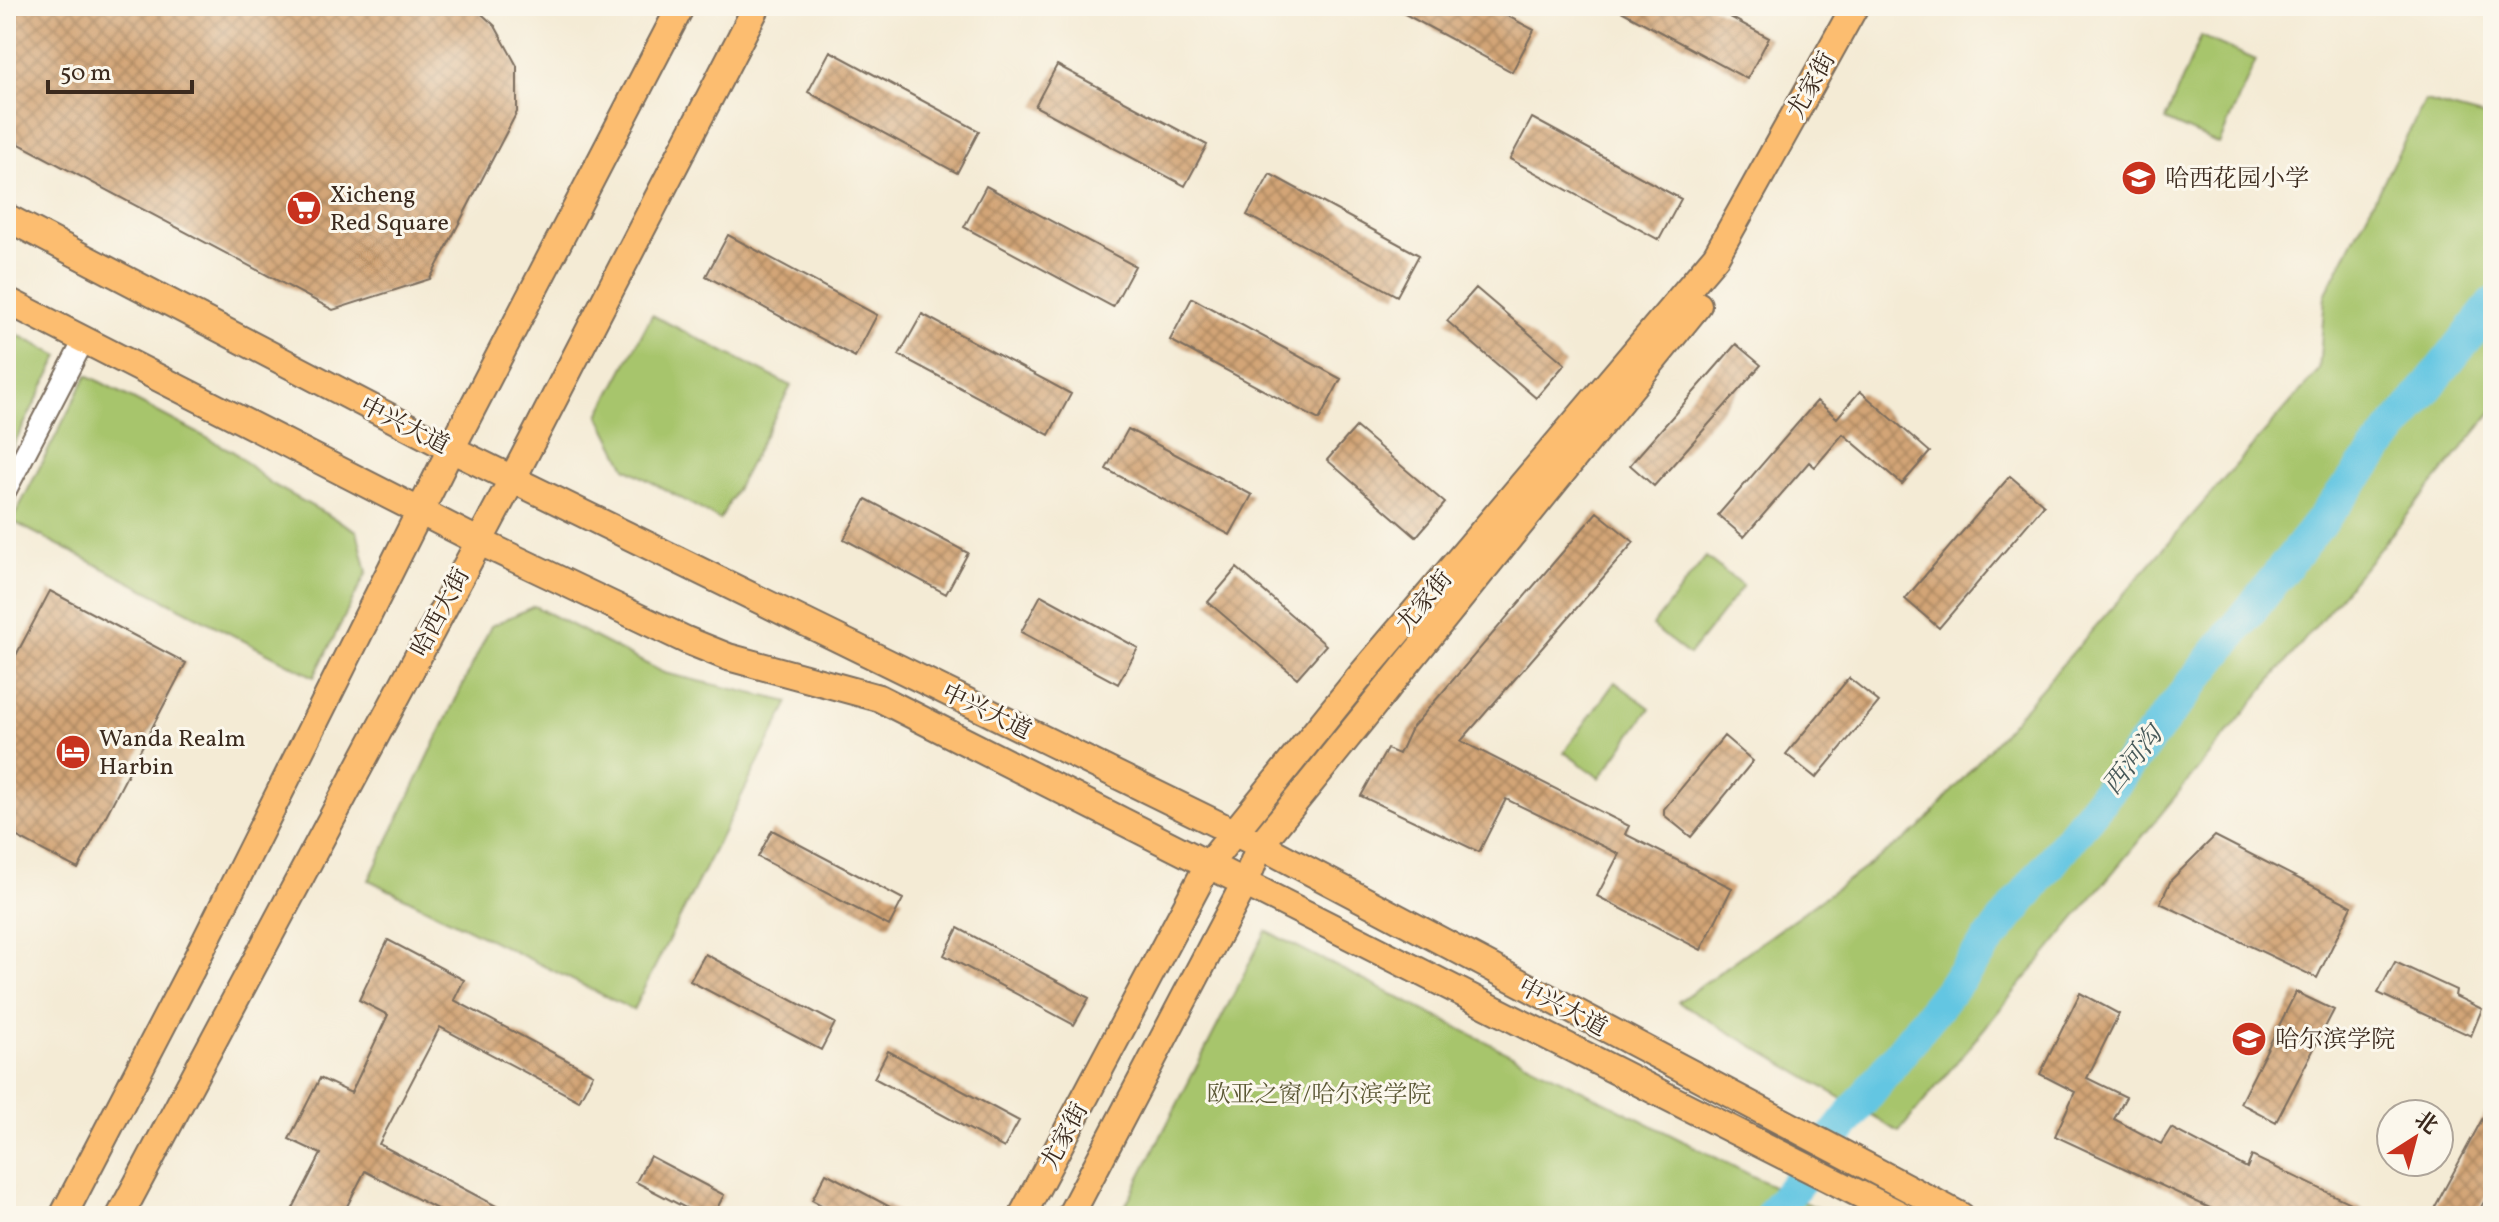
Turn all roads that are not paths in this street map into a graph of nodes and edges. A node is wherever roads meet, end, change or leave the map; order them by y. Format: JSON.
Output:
{"nodes":[{"id":1,"x":681,"y":6,"type":"edge"},
{"id":2,"x":757,"y":6,"type":"edge"},
{"id":3,"x":1855,"y":6,"type":"edge"},
{"id":4,"x":1874,"y":6,"type":"edge"},
{"id":5,"x":6,"y":217,"type":"edge"},
{"id":6,"x":6,"y":300,"type":"edge"},
{"id":7,"x":84,"y":340,"type":"junction"},
{"id":8,"x":451,"y":449,"type":"junction"},
{"id":9,"x":513,"y":478,"type":"junction"},
{"id":10,"x":6,"y":490,"type":"edge"},
{"id":11,"x":421,"y":511,"type":"junction"},
{"id":12,"x":478,"y":541,"type":"junction"},
{"id":13,"x":1234,"y":832,"type":"junction"},
{"id":14,"x":1260,"y":845,"type":"junction"},
{"id":15,"x":1208,"y":865,"type":"junction"},
{"id":16,"x":1246,"y":881,"type":"junction"},
{"id":17,"x":1950,"y":1210,"type":"edge"},
{"id":18,"x":63,"y":1216,"type":"edge"},
{"id":19,"x":120,"y":1216,"type":"edge"},
{"id":20,"x":1022,"y":1216,"type":"edge"},
{"id":21,"x":1070,"y":1216,"type":"edge"},
{"id":22,"x":1903,"y":1216,"type":"edge"}],
"edges":[{"from":1,"to":8,"type":"main road"},
{"from":2,"to":9,"type":"main road","name":"哈西大街"},
{"from":3,"to":13,"type":"main road","name":"尤家街"},
{"from":4,"to":14,"type":"main road","name":"尤家街"},
{"from":5,"to":8,"type":"main road","name":"中兴大道"},
{"from":6,"to":7,"type":"main road","name":"中兴大道"},
{"from":7,"to":10,"type":"street"},
{"from":7,"to":11,"type":"main road","name":"中兴大道"},
{"from":8,"to":9,"type":"main road","name":"中兴大道"},
{"from":8,"to":11,"type":"main road"},
{"from":9,"to":12,"type":"main road","name":"哈西大街"},
{"from":9,"to":13,"type":"main road","name":"中兴大道"},
{"from":11,"to":12,"type":"main road","name":"中兴大道"},
{"from":11,"to":18,"type":"main road"},
{"from":12,"to":15,"type":"main road","name":"中兴大道"},
{"from":12,"to":19,"type":"main road","name":"哈西大街"},
{"from":13,"to":14,"type":"main road","name":"中兴大道"},
{"from":13,"to":15,"type":"main road","name":"尤家街"},
{"from":14,"to":16,"type":"main road","name":"尤家街"},
{"from":14,"to":17,"type":"main road","name":"中兴大道"},
{"from":15,"to":16,"type":"main road","name":"中兴大道"},
{"from":15,"to":20,"type":"main road","name":"尤家街"},
{"from":16,"to":21,"type":"main road","name":"尤家街"},
{"from":16,"to":22,"type":"main road","name":"中兴大道"}]}
